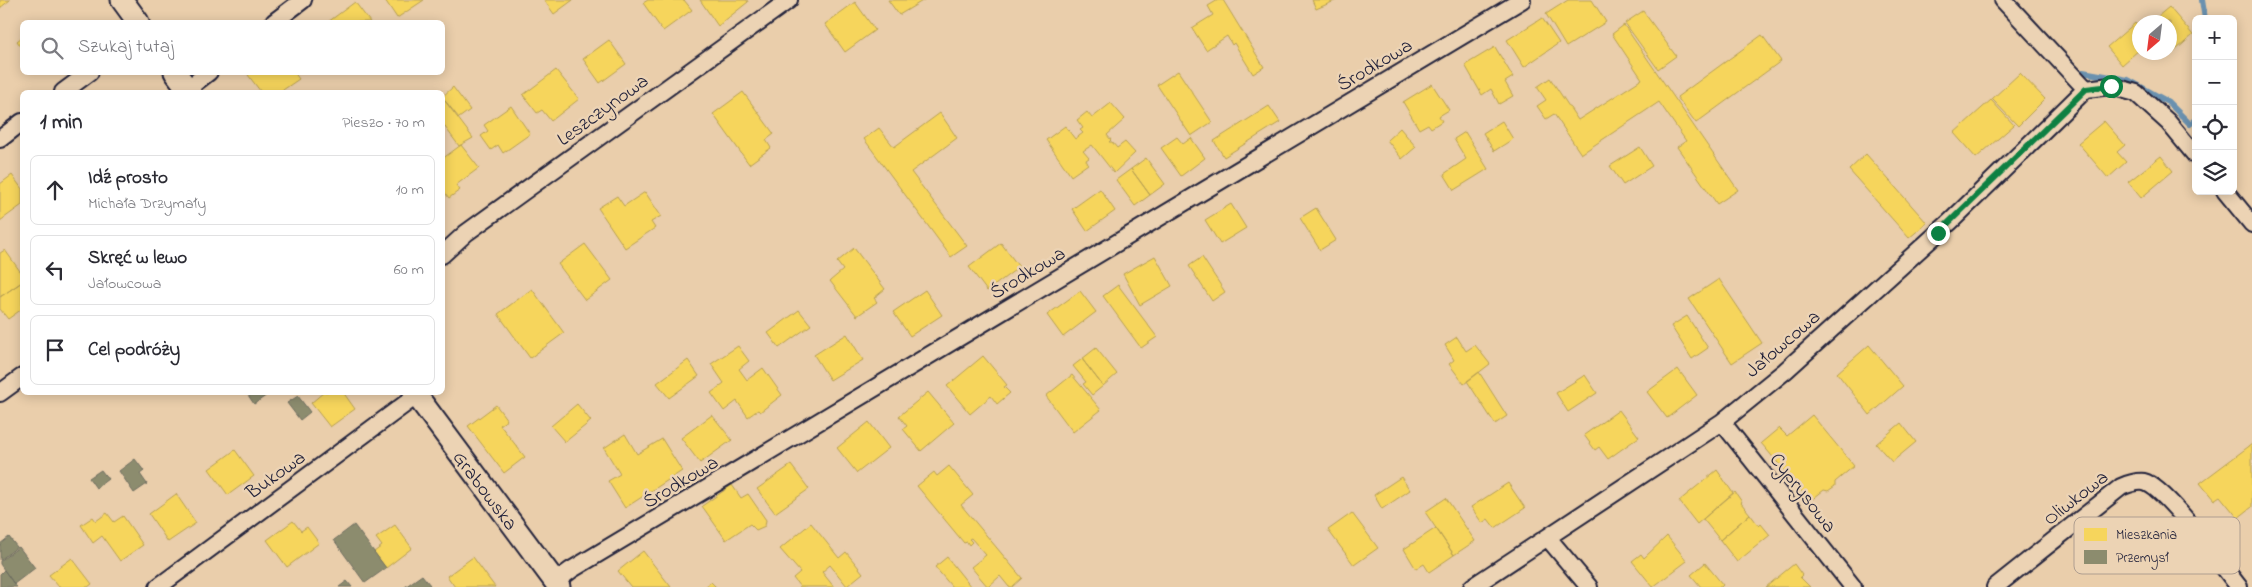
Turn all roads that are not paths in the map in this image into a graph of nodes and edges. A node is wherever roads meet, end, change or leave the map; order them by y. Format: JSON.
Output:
{"nodes":[{"id":1,"x":122,"y":0,"type":"edge"},
{"id":2,"x":303,"y":0,"type":"edge"},
{"id":3,"x":790,"y":0,"type":"edge"},
{"id":4,"x":1522,"y":0,"type":"edge"},
{"id":5,"x":2003,"y":0,"type":"edge"},
{"id":6,"x":137,"y":20,"type":"edge"},
{"id":7,"x":277,"y":20,"type":"edge"},
{"id":8,"x":86,"y":75,"type":"edge"},
{"id":9,"x":202,"y":75,"type":"edge"},
{"id":10,"x":184,"y":85,"type":"edge"},
{"id":11,"x":2086,"y":89,"type":"junction"},
{"id":12,"x":66,"y":90,"type":"edge"},
{"id":13,"x":20,"y":124,"type":"edge"},
{"id":14,"x":0,"y":139,"type":"edge"},
{"id":15,"x":2192,"y":151,"type":"edge"},
{"id":16,"x":2228,"y":195,"type":"edge"},
{"id":17,"x":2252,"y":224,"type":"edge"},
{"id":18,"x":445,"y":251,"type":"edge"},
{"id":19,"x":20,"y":378,"type":"edge"},
{"id":20,"x":0,"y":393,"type":"edge"},
{"id":21,"x":414,"y":395,"type":"edge"},
{"id":22,"x":416,"y":395,"type":"edge"},
{"id":23,"x":1722,"y":422,"type":"junction"},
{"id":24,"x":2083,"y":517,"type":"edge"},
{"id":25,"x":2182,"y":517,"type":"edge"},
{"id":26,"x":2074,"y":524,"type":"edge"},
{"id":27,"x":1548,"y":538,"type":"junction"},
{"id":28,"x":2228,"y":574,"type":"edge"},
{"id":29,"x":557,"y":585,"type":"edge"},
{"id":30,"x":158,"y":587,"type":"edge"},
{"id":31,"x":1472,"y":587,"type":"edge"},
{"id":32,"x":1589,"y":587,"type":"edge"},
{"id":33,"x":1853,"y":587,"type":"edge"},
{"id":34,"x":1995,"y":587,"type":"edge"},
{"id":35,"x":2239,"y":587,"type":"edge"}],
"edges":[{"from":1,"to":6,"type":"street"},
{"from":2,"to":7,"type":"street"},
{"from":3,"to":18,"type":"street","name":"Leszczynowa"},
{"from":4,"to":29,"type":"street","name":"Środkowa"},
{"from":5,"to":11,"type":"street"},
{"from":8,"to":12,"type":"street"},
{"from":9,"to":10,"type":"street"},
{"from":11,"to":15,"type":"street"},
{"from":11,"to":23,"type":"street","name":"Jałowcowa"},
{"from":13,"to":14,"type":"street"},
{"from":16,"to":17,"type":"street"},
{"from":19,"to":20,"type":"street"},
{"from":21,"to":30,"type":"street","name":"Bukowa"},
{"from":22,"to":29,"type":"street","name":"Grabowska"},
{"from":23,"to":27,"type":"street","name":"Jałowcowa"},
{"from":23,"to":33,"type":"street","name":"Cyprysowa"},
{"from":24,"to":25,"type":"street","name":"Oliwkowa"},
{"from":26,"to":34,"type":"street","name":"Oliwkowa"},
{"from":27,"to":31,"type":"street","name":"Jałowcowa"},
{"from":27,"to":32,"type":"street"},
{"from":28,"to":35,"type":"street","name":"Oliwkowa"}]}
